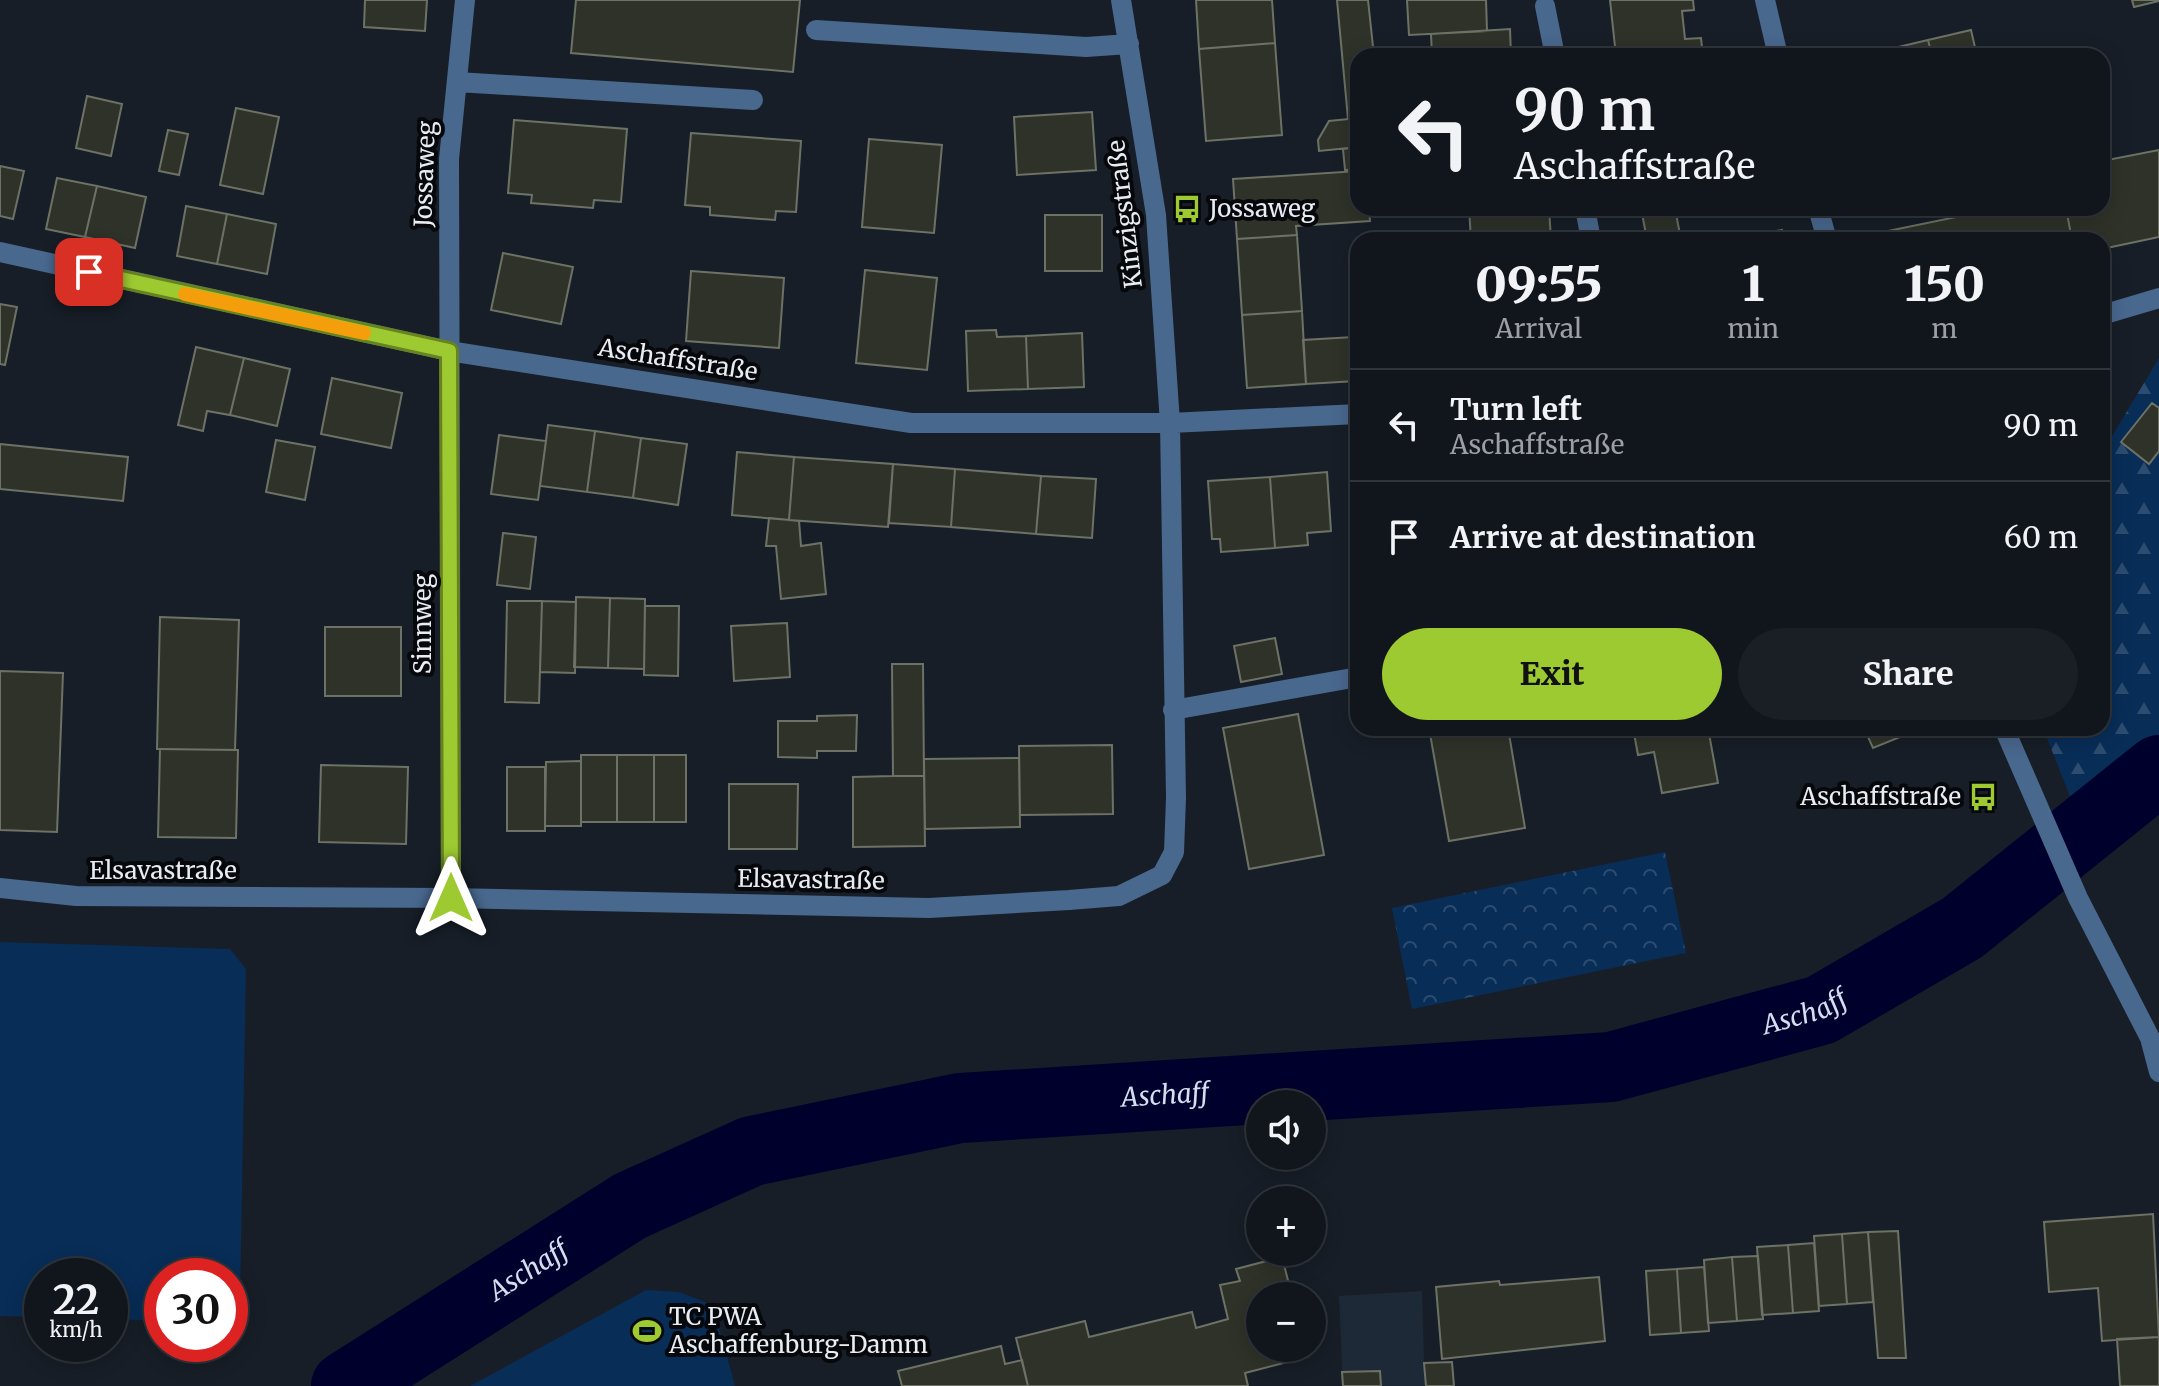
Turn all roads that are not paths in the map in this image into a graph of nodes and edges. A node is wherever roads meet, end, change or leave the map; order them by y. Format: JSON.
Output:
{"nodes":[{"id":1,"x":465,"y":0,"type":"edge"},
{"id":2,"x":1121,"y":0,"type":"edge"},
{"id":3,"x":1765,"y":0,"type":"edge"},
{"id":4,"x":1545,"y":6,"type":"dead end"},
{"id":5,"x":816,"y":30,"type":"dead end"},
{"id":6,"x":1129,"y":44,"type":"junction"},
{"id":7,"x":1553,"y":48,"type":"edge"},
{"id":8,"x":1776,"y":48,"type":"edge"},
{"id":9,"x":457,"y":82,"type":"junction"},
{"id":10,"x":753,"y":100,"type":"dead end"},
{"id":11,"x":0,"y":252,"type":"edge"},
{"id":12,"x":2159,"y":298,"type":"edge"},
{"id":13,"x":2110,"y":313,"type":"edge"},
{"id":14,"x":449,"y":351,"type":"junction"},
{"id":15,"x":1350,"y":414,"type":"edge"},
{"id":16,"x":1170,"y":423,"type":"junction"},
{"id":17,"x":1350,"y":678,"type":"edge"},
{"id":18,"x":1173,"y":710,"type":"junction"},
{"id":19,"x":2007,"y":736,"type":"edge"},
{"id":20,"x":0,"y":888,"type":"edge"},
{"id":21,"x":451,"y":898,"type":"junction"},
{"id":22,"x":2159,"y":1072,"type":"edge"}],
"edges":[{"from":1,"to":9,"type":"street","name":"Jossaweg"},
{"from":2,"to":6,"type":"street","name":"Kinzigstraße"},
{"from":3,"to":8,"type":"street"},
{"from":4,"to":7,"type":"street"},
{"from":5,"to":6,"type":"street"},
{"from":6,"to":16,"type":"street","name":"Kinzigstraße"},
{"from":9,"to":10,"type":"street"},
{"from":9,"to":14,"type":"street","name":"Jossaweg"},
{"from":11,"to":14,"type":"street","name":"Aschaffstraße"},
{"from":12,"to":13,"type":"street"},
{"from":14,"to":16,"type":"street","name":"Aschaffstraße"},
{"from":14,"to":21,"type":"street","name":"Sinnweg"},
{"from":15,"to":16,"type":"street","name":"Aschaffstraße"},
{"from":16,"to":18,"type":"street","name":"Elsavastraße"},
{"from":17,"to":18,"type":"street"},
{"from":18,"to":21,"type":"street","name":"Elsavastraße"},
{"from":19,"to":22,"type":"street"},
{"from":20,"to":21,"type":"street","name":"Elsavastraße"}]}
